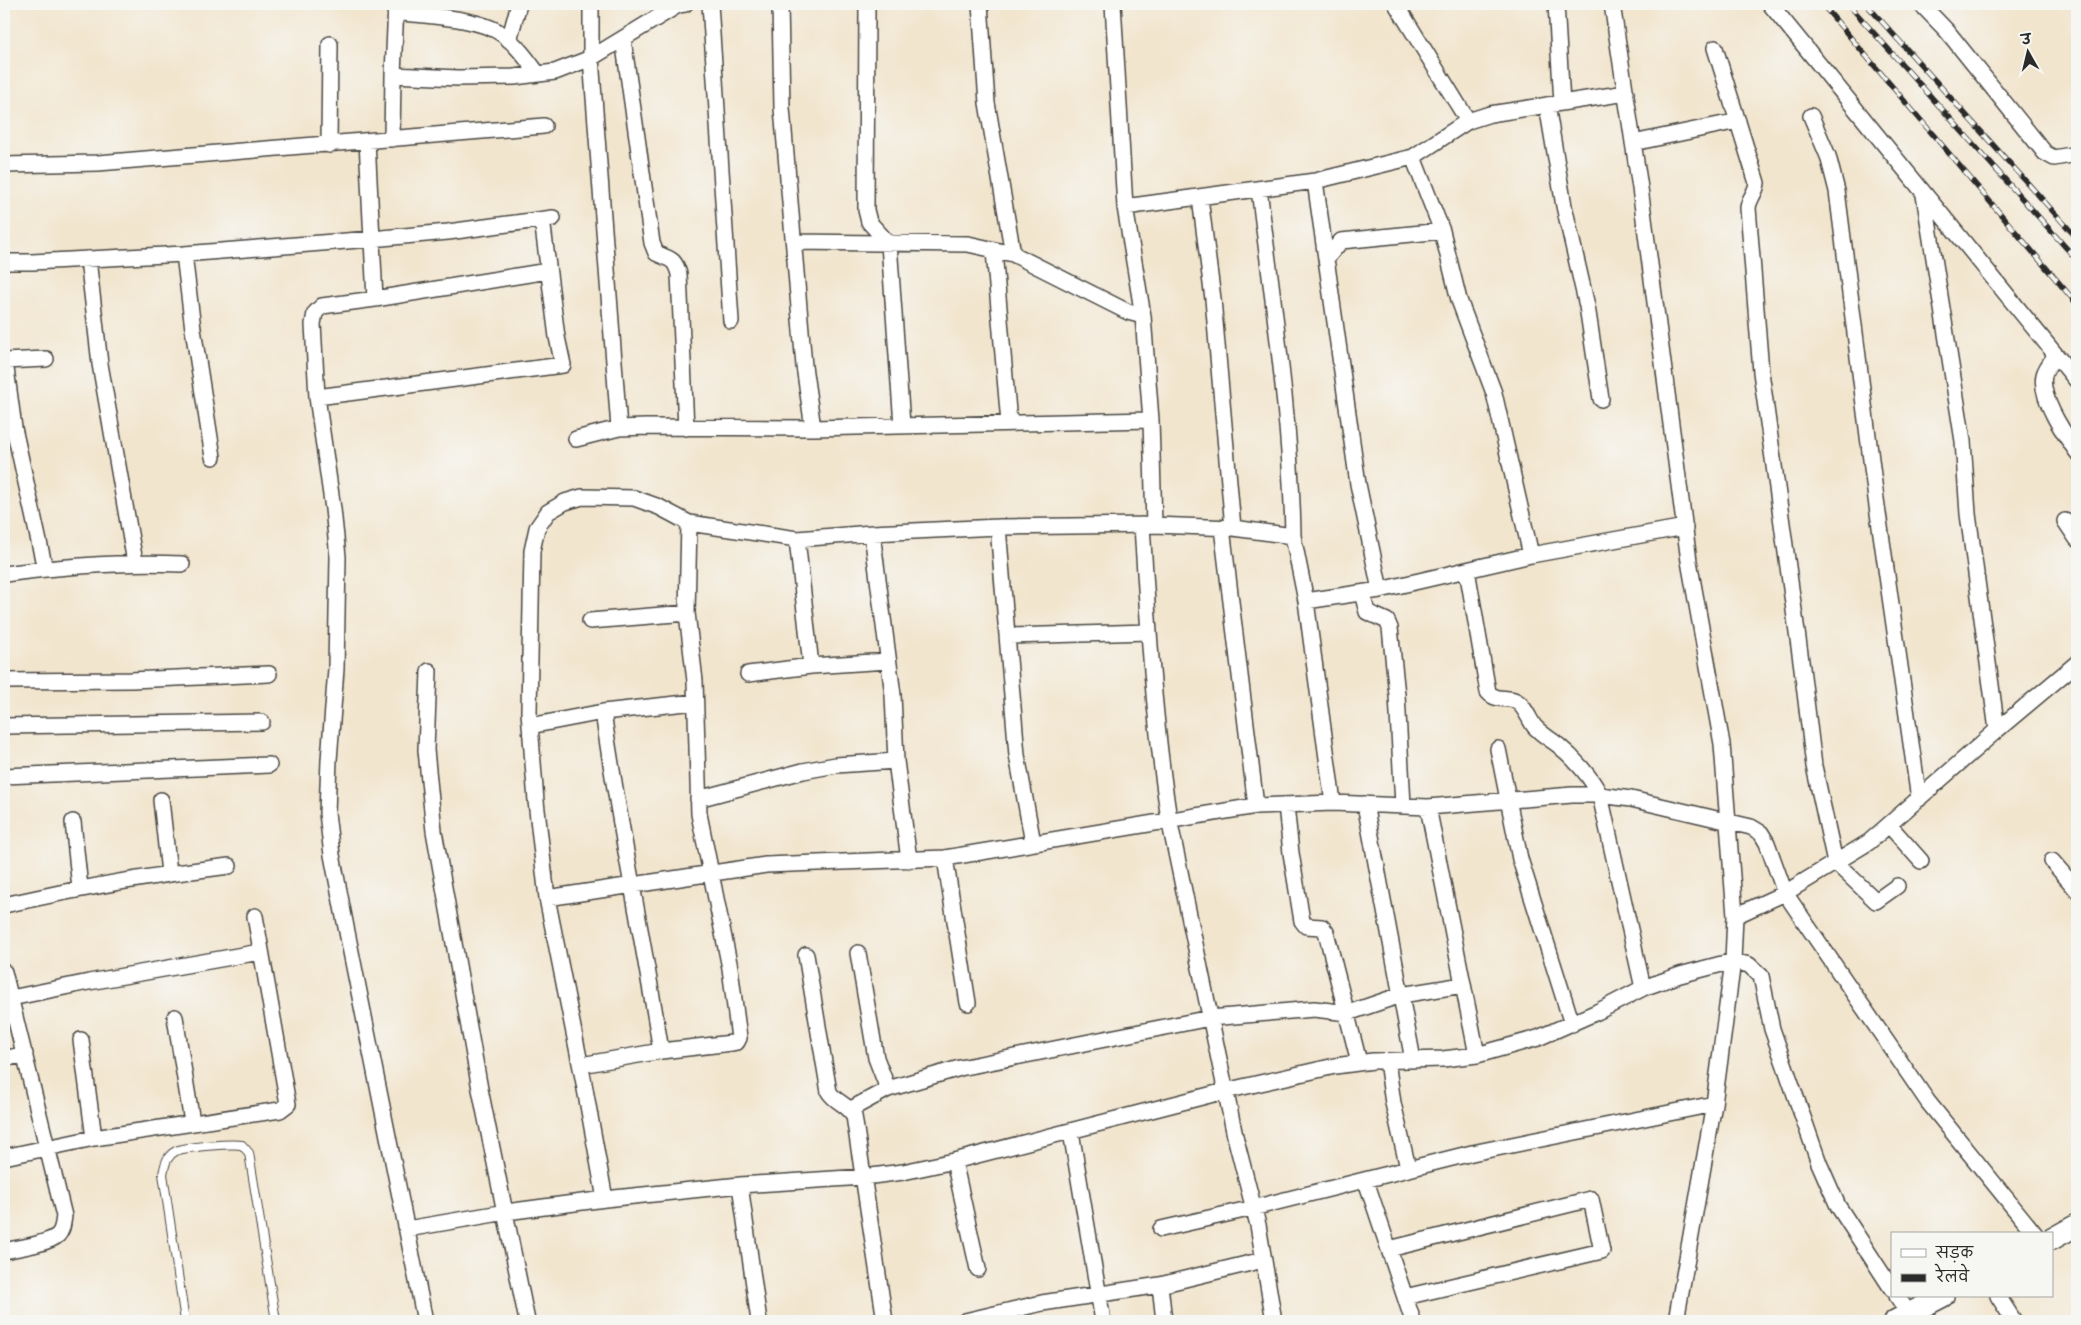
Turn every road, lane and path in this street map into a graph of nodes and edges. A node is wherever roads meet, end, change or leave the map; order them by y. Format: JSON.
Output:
{"nodes":[{"id":1,"x":519,"y":4,"type":"edge"},
{"id":2,"x":591,"y":4,"type":"edge"},
{"id":3,"x":680,"y":4,"type":"edge"},
{"id":4,"x":710,"y":4,"type":"edge"},
{"id":5,"x":780,"y":4,"type":"edge"},
{"id":6,"x":867,"y":4,"type":"edge"},
{"id":7,"x":980,"y":4,"type":"edge"},
{"id":8,"x":1113,"y":4,"type":"edge"},
{"id":9,"x":1396,"y":4,"type":"edge"},
{"id":10,"x":1556,"y":4,"type":"edge"},
{"id":11,"x":1612,"y":4,"type":"edge"},
{"id":12,"x":1770,"y":4,"type":"edge"},
{"id":13,"x":1921,"y":4,"type":"edge"},
{"id":14,"x":396,"y":8,"type":"edge"},
{"id":15,"x":446,"y":11,"type":"edge"},
{"id":16,"x":623,"y":39,"type":"junction"},
{"id":17,"x":509,"y":40,"type":"junction"},
{"id":18,"x":330,"y":44,"type":"dead end"},
{"id":19,"x":1715,"y":48,"type":"dead end"},
{"id":20,"x":591,"y":58,"type":"junction"},
{"id":21,"x":538,"y":74,"type":"junction"},
{"id":22,"x":393,"y":75,"type":"junction"},
{"id":23,"x":1626,"y":93,"type":"junction"},
{"id":24,"x":1554,"y":104,"type":"junction"},
{"id":25,"x":1811,"y":116,"type":"dead end"},
{"id":26,"x":1468,"y":121,"type":"junction"},
{"id":27,"x":1738,"y":121,"type":"junction"},
{"id":28,"x":544,"y":126,"type":"dead end"},
{"id":29,"x":392,"y":139,"type":"junction"},
{"id":30,"x":366,"y":141,"type":"junction"},
{"id":31,"x":1633,"y":143,"type":"junction"},
{"id":32,"x":329,"y":144,"type":"junction"},
{"id":33,"x":2077,"y":154,"type":"edge"},
{"id":34,"x":1413,"y":157,"type":"junction"},
{"id":35,"x":4,"y":165,"type":"edge"},
{"id":36,"x":1315,"y":181,"type":"junction"},
{"id":37,"x":1259,"y":189,"type":"junction"},
{"id":38,"x":1924,"y":195,"type":"junction"},
{"id":39,"x":1200,"y":198,"type":"junction"},
{"id":40,"x":1125,"y":207,"type":"junction"},
{"id":41,"x":553,"y":218,"type":"dead end"},
{"id":42,"x":536,"y":220,"type":"junction"},
{"id":43,"x":1442,"y":231,"type":"junction"},
{"id":44,"x":371,"y":239,"type":"junction"},
{"id":45,"x":794,"y":242,"type":"junction"},
{"id":46,"x":889,"y":244,"type":"junction"},
{"id":47,"x":994,"y":251,"type":"junction"},
{"id":48,"x":184,"y":254,"type":"junction"},
{"id":49,"x":1013,"y":254,"type":"junction"},
{"id":50,"x":88,"y":259,"type":"junction"},
{"id":51,"x":1326,"y":259,"type":"junction"},
{"id":52,"x":4,"y":262,"type":"edge"},
{"id":53,"x":548,"y":271,"type":"junction"},
{"id":54,"x":375,"y":299,"type":"junction"},
{"id":55,"x":1143,"y":316,"type":"junction"},
{"id":56,"x":731,"y":321,"type":"dead end"},
{"id":57,"x":2056,"y":355,"type":"junction"},
{"id":58,"x":46,"y":359,"type":"dead end"},
{"id":59,"x":4,"y":361,"type":"edge"},
{"id":60,"x":2077,"y":381,"type":"edge"},
{"id":61,"x":317,"y":397,"type":"junction"},
{"id":62,"x":1601,"y":399,"type":"dead end"},
{"id":63,"x":1151,"y":420,"type":"junction"},
{"id":64,"x":1009,"y":423,"type":"junction"},
{"id":65,"x":902,"y":426,"type":"junction"},
{"id":66,"x":619,"y":428,"type":"junction"},
{"id":67,"x":686,"y":428,"type":"junction"},
{"id":68,"x":812,"y":428,"type":"junction"},
{"id":69,"x":576,"y":438,"type":"dead end"},
{"id":70,"x":2077,"y":452,"type":"edge"},
{"id":71,"x":213,"y":457,"type":"dead end"},
{"id":72,"x":2065,"y":521,"type":"dead end"},
{"id":73,"x":689,"y":523,"type":"junction"},
{"id":74,"x":1148,"y":525,"type":"junction"},
{"id":75,"x":1685,"y":527,"type":"junction"},
{"id":76,"x":998,"y":528,"type":"junction"},
{"id":77,"x":1227,"y":528,"type":"junction"},
{"id":78,"x":872,"y":533,"type":"junction"},
{"id":79,"x":1293,"y":536,"type":"junction"},
{"id":80,"x":797,"y":539,"type":"junction"},
{"id":81,"x":2077,"y":540,"type":"edge"},
{"id":82,"x":1531,"y":555,"type":"junction"},
{"id":83,"x":135,"y":562,"type":"junction"},
{"id":84,"x":182,"y":564,"type":"dead end"},
{"id":85,"x":45,"y":569,"type":"junction"},
{"id":86,"x":1467,"y":570,"type":"junction"},
{"id":87,"x":4,"y":574,"type":"edge"},
{"id":88,"x":1380,"y":590,"type":"junction"},
{"id":89,"x":1362,"y":593,"type":"junction"},
{"id":90,"x":1306,"y":601,"type":"junction"},
{"id":91,"x":687,"y":613,"type":"junction"},
{"id":92,"x":590,"y":621,"type":"dead end"},
{"id":93,"x":1149,"y":632,"type":"junction"},
{"id":94,"x":1009,"y":636,"type":"junction"},
{"id":95,"x":888,"y":661,"type":"junction"},
{"id":96,"x":2077,"y":663,"type":"edge"},
{"id":97,"x":811,"y":666,"type":"junction"},
{"id":98,"x":429,"y":671,"type":"dead end"},
{"id":99,"x":269,"y":674,"type":"dead end"},
{"id":100,"x":748,"y":674,"type":"dead end"},
{"id":101,"x":4,"y":681,"type":"edge"},
{"id":102,"x":695,"y":702,"type":"junction"},
{"id":103,"x":603,"y":712,"type":"junction"},
{"id":104,"x":262,"y":722,"type":"dead end"},
{"id":105,"x":4,"y":726,"type":"edge"},
{"id":106,"x":530,"y":726,"type":"junction"},
{"id":107,"x":1997,"y":730,"type":"junction"},
{"id":108,"x":1498,"y":749,"type":"dead end"},
{"id":109,"x":896,"y":761,"type":"junction"},
{"id":110,"x":269,"y":765,"type":"dead end"},
{"id":111,"x":4,"y":776,"type":"edge"},
{"id":112,"x":1600,"y":795,"type":"junction"},
{"id":113,"x":698,"y":799,"type":"junction"},
{"id":114,"x":1919,"y":799,"type":"junction"},
{"id":115,"x":161,"y":800,"type":"dead end"},
{"id":116,"x":1508,"y":800,"type":"junction"},
{"id":117,"x":1333,"y":803,"type":"junction"},
{"id":118,"x":1365,"y":804,"type":"junction"},
{"id":119,"x":1403,"y":805,"type":"junction"},
{"id":120,"x":1256,"y":806,"type":"junction"},
{"id":121,"x":1286,"y":806,"type":"junction"},
{"id":122,"x":1428,"y":806,"type":"junction"},
{"id":123,"x":1169,"y":819,"type":"junction"},
{"id":124,"x":73,"y":822,"type":"dead end"},
{"id":125,"x":1728,"y":822,"type":"junction"},
{"id":126,"x":1889,"y":825,"type":"junction"},
{"id":127,"x":1033,"y":843,"type":"junction"},
{"id":128,"x":945,"y":858,"type":"junction"},
{"id":129,"x":909,"y":860,"type":"junction"},
{"id":130,"x":1921,"y":861,"type":"dead end"},
{"id":131,"x":2052,"y":861,"type":"dead end"},
{"id":132,"x":1836,"y":862,"type":"junction"},
{"id":133,"x":229,"y":866,"type":"dead end"},
{"id":134,"x":169,"y":873,"type":"junction"},
{"id":135,"x":711,"y":874,"type":"junction"},
{"id":136,"x":633,"y":886,"type":"junction"},
{"id":137,"x":1897,"y":886,"type":"dead end"},
{"id":138,"x":80,"y":888,"type":"junction"},
{"id":139,"x":2077,"y":890,"type":"edge"},
{"id":140,"x":1785,"y":893,"type":"junction"},
{"id":141,"x":547,"y":898,"type":"junction"},
{"id":142,"x":4,"y":905,"type":"edge"},
{"id":143,"x":255,"y":916,"type":"dead end"},
{"id":144,"x":1735,"y":916,"type":"junction"},
{"id":145,"x":260,"y":952,"type":"junction"},
{"id":146,"x":858,"y":953,"type":"dead end"},
{"id":147,"x":806,"y":955,"type":"dead end"},
{"id":148,"x":1733,"y":961,"type":"junction"},
{"id":149,"x":4,"y":972,"type":"edge"},
{"id":150,"x":1463,"y":985,"type":"junction"},
{"id":151,"x":1643,"y":988,"type":"junction"},
{"id":152,"x":1401,"y":995,"type":"junction"},
{"id":153,"x":11,"y":998,"type":"junction"},
{"id":154,"x":968,"y":1003,"type":"dead end"},
{"id":155,"x":1348,"y":1013,"type":"junction"},
{"id":156,"x":175,"y":1017,"type":"dead end"},
{"id":157,"x":1210,"y":1018,"type":"junction"},
{"id":158,"x":1572,"y":1024,"type":"junction"},
{"id":159,"x":80,"y":1040,"type":"dead end"},
{"id":160,"x":661,"y":1050,"type":"junction"},
{"id":161,"x":25,"y":1054,"type":"junction"},
{"id":162,"x":1477,"y":1055,"type":"junction"},
{"id":163,"x":4,"y":1059,"type":"edge"},
{"id":164,"x":1413,"y":1060,"type":"junction"},
{"id":165,"x":1387,"y":1061,"type":"junction"},
{"id":166,"x":1359,"y":1062,"type":"junction"},
{"id":167,"x":581,"y":1065,"type":"junction"},
{"id":168,"x":888,"y":1089,"type":"junction"},
{"id":169,"x":1225,"y":1091,"type":"junction"},
{"id":170,"x":1714,"y":1104,"type":"junction"},
{"id":171,"x":850,"y":1109,"type":"junction"},
{"id":172,"x":192,"y":1122,"type":"junction"},
{"id":173,"x":1071,"y":1132,"type":"junction"},
{"id":174,"x":94,"y":1138,"type":"junction"},
{"id":175,"x":48,"y":1147,"type":"junction"},
{"id":176,"x":4,"y":1157,"type":"edge"},
{"id":177,"x":954,"y":1161,"type":"junction"},
{"id":178,"x":1408,"y":1168,"type":"junction"},
{"id":179,"x":864,"y":1178,"type":"junction"},
{"id":180,"x":1366,"y":1181,"type":"junction"},
{"id":181,"x":740,"y":1185,"type":"junction"},
{"id":182,"x":605,"y":1200,"type":"junction"},
{"id":183,"x":1254,"y":1208,"type":"junction"},
{"id":184,"x":506,"y":1212,"type":"junction"},
{"id":185,"x":2077,"y":1225,"type":"edge"},
{"id":186,"x":407,"y":1229,"type":"junction"},
{"id":187,"x":1161,"y":1229,"type":"dead end"},
{"id":188,"x":2033,"y":1232,"type":"edge"},
{"id":189,"x":2054,"y":1238,"type":"edge"},
{"id":190,"x":1389,"y":1249,"type":"junction"},
{"id":191,"x":4,"y":1251,"type":"edge"},
{"id":192,"x":1263,"y":1260,"type":"junction"},
{"id":193,"x":978,"y":1269,"type":"dead end"},
{"id":194,"x":1160,"y":1285,"type":"junction"},
{"id":195,"x":1891,"y":1286,"type":"edge"},
{"id":196,"x":1098,"y":1293,"type":"junction"},
{"id":197,"x":1405,"y":1297,"type":"junction"},
{"id":198,"x":1897,"y":1298,"type":"edge"},
{"id":199,"x":1939,"y":1298,"type":"edge"},
{"id":200,"x":1999,"y":1298,"type":"edge"},
{"id":201,"x":1902,"y":1318,"type":"edge"},
{"id":202,"x":185,"y":1321,"type":"edge"},
{"id":203,"x":276,"y":1321,"type":"edge"},
{"id":204,"x":425,"y":1321,"type":"edge"},
{"id":205,"x":527,"y":1321,"type":"edge"},
{"id":206,"x":759,"y":1321,"type":"edge"},
{"id":207,"x":885,"y":1321,"type":"edge"},
{"id":208,"x":965,"y":1321,"type":"edge"},
{"id":209,"x":1103,"y":1321,"type":"edge"},
{"id":210,"x":1164,"y":1321,"type":"edge"},
{"id":211,"x":1274,"y":1321,"type":"edge"},
{"id":212,"x":1413,"y":1321,"type":"edge"},
{"id":213,"x":1676,"y":1321,"type":"edge"},
{"id":214,"x":2014,"y":1321,"type":"edge"}],
"edges":[{"from":1,"to":17,"type":"street"},
{"from":2,"to":20,"type":"street"},
{"from":3,"to":16,"type":"street"},
{"from":4,"to":56,"type":"street"},
{"from":5,"to":45,"type":"street"},
{"from":6,"to":46,"type":"street"},
{"from":7,"to":49,"type":"street"},
{"from":8,"to":40,"type":"street"},
{"from":9,"to":26,"type":"street"},
{"from":10,"to":24,"type":"street"},
{"from":11,"to":23,"type":"street"},
{"from":12,"to":38,"type":"street"},
{"from":13,"to":33,"type":"street"},
{"from":14,"to":15,"type":"street"},
{"from":14,"to":22,"type":"street"},
{"from":15,"to":17,"type":"street"},
{"from":16,"to":20,"type":"street"},
{"from":16,"to":67,"type":"street"},
{"from":17,"to":21,"type":"street"},
{"from":18,"to":32,"type":"street"},
{"from":19,"to":27,"type":"street"},
{"from":20,"to":21,"type":"street"},
{"from":20,"to":66,"type":"street"},
{"from":21,"to":22,"type":"street"},
{"from":22,"to":29,"type":"street"},
{"from":23,"to":24,"type":"street"},
{"from":23,"to":31,"type":"street"},
{"from":24,"to":26,"type":"street"},
{"from":24,"to":62,"type":"street"},
{"from":25,"to":114,"type":"street"},
{"from":26,"to":34,"type":"street"},
{"from":27,"to":31,"type":"street"},
{"from":27,"to":132,"type":"street"},
{"from":28,"to":29,"type":"street"},
{"from":29,"to":30,"type":"street"},
{"from":30,"to":32,"type":"street"},
{"from":30,"to":44,"type":"street"},
{"from":31,"to":75,"type":"street"},
{"from":32,"to":35,"type":"street"},
{"from":34,"to":36,"type":"street"},
{"from":34,"to":43,"type":"street"},
{"from":36,"to":37,"type":"street"},
{"from":36,"to":51,"type":"street"},
{"from":37,"to":39,"type":"street"},
{"from":37,"to":79,"type":"street"},
{"from":38,"to":57,"type":"street"},
{"from":38,"to":107,"type":"street"},
{"from":39,"to":40,"type":"street"},
{"from":39,"to":77,"type":"street"},
{"from":40,"to":55,"type":"street"},
{"from":41,"to":42,"type":"street"},
{"from":42,"to":44,"type":"street"},
{"from":42,"to":53,"type":"street"},
{"from":43,"to":51,"type":"street"},
{"from":43,"to":82,"type":"street"},
{"from":44,"to":48,"type":"street"},
{"from":44,"to":54,"type":"street"},
{"from":45,"to":46,"type":"street"},
{"from":45,"to":68,"type":"street"},
{"from":46,"to":47,"type":"street"},
{"from":46,"to":65,"type":"street"},
{"from":47,"to":49,"type":"street"},
{"from":47,"to":64,"type":"street"},
{"from":48,"to":50,"type":"street"},
{"from":48,"to":71,"type":"street"},
{"from":49,"to":55,"type":"street"},
{"from":50,"to":52,"type":"street"},
{"from":50,"to":83,"type":"street"},
{"from":51,"to":88,"type":"street"},
{"from":53,"to":54,"type":"street"},
{"from":53,"to":61,"type":"street"},
{"from":54,"to":61,"type":"street"},
{"from":55,"to":63,"type":"street"},
{"from":57,"to":60,"type":"street"},
{"from":57,"to":70,"type":"street"},
{"from":58,"to":59,"type":"street"},
{"from":59,"to":85,"type":"street"},
{"from":61,"to":186,"type":"street"},
{"from":63,"to":64,"type":"street"},
{"from":63,"to":74,"type":"street"},
{"from":64,"to":65,"type":"street"},
{"from":65,"to":68,"type":"street"},
{"from":66,"to":67,"type":"street"},
{"from":66,"to":69,"type":"street"},
{"from":67,"to":68,"type":"street"},
{"from":72,"to":81,"type":"street"},
{"from":73,"to":80,"type":"street"},
{"from":73,"to":91,"type":"street"},
{"from":73,"to":106,"type":"street"},
{"from":74,"to":76,"type":"street"},
{"from":74,"to":77,"type":"street"},
{"from":74,"to":93,"type":"street"},
{"from":75,"to":82,"type":"street"},
{"from":75,"to":125,"type":"street"},
{"from":76,"to":78,"type":"street"},
{"from":76,"to":94,"type":"street"},
{"from":77,"to":79,"type":"street"},
{"from":77,"to":120,"type":"street"},
{"from":78,"to":80,"type":"street"},
{"from":78,"to":95,"type":"street"},
{"from":79,"to":90,"type":"street"},
{"from":80,"to":97,"type":"street"},
{"from":82,"to":86,"type":"street"},
{"from":83,"to":84,"type":"street"},
{"from":83,"to":85,"type":"street"},
{"from":85,"to":87,"type":"street"},
{"from":86,"to":88,"type":"street"},
{"from":86,"to":112,"type":"street"},
{"from":88,"to":89,"type":"street"},
{"from":89,"to":90,"type":"street"},
{"from":89,"to":119,"type":"street"},
{"from":90,"to":117,"type":"street"},
{"from":91,"to":92,"type":"street"},
{"from":91,"to":102,"type":"street"},
{"from":93,"to":94,"type":"street"},
{"from":93,"to":123,"type":"street"},
{"from":94,"to":127,"type":"street"},
{"from":95,"to":97,"type":"street"},
{"from":95,"to":109,"type":"street"},
{"from":96,"to":107,"type":"street"},
{"from":97,"to":100,"type":"street"},
{"from":98,"to":184,"type":"street"},
{"from":99,"to":101,"type":"street"},
{"from":102,"to":103,"type":"street"},
{"from":102,"to":113,"type":"street"},
{"from":103,"to":106,"type":"street"},
{"from":103,"to":136,"type":"street"},
{"from":104,"to":105,"type":"street"},
{"from":106,"to":141,"type":"street"},
{"from":107,"to":114,"type":"street"},
{"from":108,"to":116,"type":"street"},
{"from":109,"to":113,"type":"street"},
{"from":109,"to":129,"type":"street"},
{"from":110,"to":111,"type":"street"},
{"from":112,"to":116,"type":"street"},
{"from":112,"to":125,"type":"street"},
{"from":112,"to":151,"type":"street"},
{"from":113,"to":135,"type":"street"},
{"from":114,"to":126,"type":"street"},
{"from":115,"to":134,"type":"street"},
{"from":116,"to":122,"type":"street"},
{"from":116,"to":158,"type":"street"},
{"from":117,"to":118,"type":"street"},
{"from":117,"to":121,"type":"street"},
{"from":118,"to":119,"type":"street"},
{"from":118,"to":152,"type":"street"},
{"from":119,"to":122,"type":"street"},
{"from":120,"to":121,"type":"street"},
{"from":120,"to":123,"type":"street"},
{"from":121,"to":155,"type":"street"},
{"from":122,"to":150,"type":"street"},
{"from":123,"to":127,"type":"street"},
{"from":123,"to":157,"type":"street"},
{"from":124,"to":138,"type":"street"},
{"from":125,"to":140,"type":"street"},
{"from":125,"to":144,"type":"street"},
{"from":126,"to":130,"type":"street"},
{"from":126,"to":132,"type":"street"},
{"from":127,"to":128,"type":"street"},
{"from":128,"to":129,"type":"street"},
{"from":128,"to":154,"type":"street"},
{"from":129,"to":135,"type":"street"},
{"from":131,"to":139,"type":"street"},
{"from":132,"to":137,"type":"street"},
{"from":132,"to":140,"type":"street"},
{"from":133,"to":134,"type":"street"},
{"from":134,"to":138,"type":"street"},
{"from":135,"to":136,"type":"street"},
{"from":135,"to":160,"type":"street"},
{"from":136,"to":141,"type":"street"},
{"from":136,"to":160,"type":"street"},
{"from":138,"to":142,"type":"street"},
{"from":140,"to":144,"type":"street"},
{"from":140,"to":188,"type":"street"},
{"from":141,"to":167,"type":"street"},
{"from":143,"to":145,"type":"street"},
{"from":144,"to":148,"type":"street"},
{"from":145,"to":153,"type":"street"},
{"from":145,"to":172,"type":"street"},
{"from":146,"to":168,"type":"street"},
{"from":147,"to":171,"type":"street"},
{"from":148,"to":151,"type":"street"},
{"from":148,"to":170,"type":"street"},
{"from":148,"to":195,"type":"street"},
{"from":149,"to":153,"type":"street"},
{"from":150,"to":152,"type":"street"},
{"from":150,"to":162,"type":"street"},
{"from":151,"to":158,"type":"street"},
{"from":152,"to":155,"type":"street"},
{"from":152,"to":164,"type":"street"},
{"from":153,"to":161,"type":"street"},
{"from":155,"to":157,"type":"street"},
{"from":155,"to":166,"type":"street"},
{"from":156,"to":172,"type":"street"},
{"from":157,"to":168,"type":"street"},
{"from":157,"to":169,"type":"street"},
{"from":158,"to":162,"type":"street"},
{"from":159,"to":174,"type":"street"},
{"from":160,"to":167,"type":"street"},
{"from":161,"to":163,"type":"street"},
{"from":161,"to":175,"type":"street"},
{"from":162,"to":164,"type":"street"},
{"from":164,"to":165,"type":"street"},
{"from":165,"to":166,"type":"street"},
{"from":165,"to":178,"type":"street"},
{"from":166,"to":169,"type":"street"},
{"from":167,"to":182,"type":"street"},
{"from":168,"to":171,"type":"street"},
{"from":169,"to":173,"type":"street"},
{"from":169,"to":183,"type":"street"},
{"from":170,"to":178,"type":"street"},
{"from":170,"to":213,"type":"street"},
{"from":171,"to":179,"type":"street"},
{"from":172,"to":174,"type":"street"},
{"from":173,"to":177,"type":"street"},
{"from":173,"to":196,"type":"street"},
{"from":174,"to":175,"type":"street"},
{"from":175,"to":176,"type":"street"},
{"from":175,"to":191,"type":"street"},
{"from":177,"to":179,"type":"street"},
{"from":177,"to":193,"type":"street"},
{"from":178,"to":180,"type":"street"},
{"from":179,"to":181,"type":"street"},
{"from":179,"to":207,"type":"street"},
{"from":180,"to":183,"type":"street"},
{"from":180,"to":190,"type":"street"},
{"from":181,"to":182,"type":"street"},
{"from":181,"to":206,"type":"street"},
{"from":182,"to":184,"type":"street"},
{"from":183,"to":187,"type":"street"},
{"from":183,"to":192,"type":"street"},
{"from":184,"to":186,"type":"street"},
{"from":184,"to":205,"type":"street"},
{"from":185,"to":189,"type":"street"},
{"from":186,"to":204,"type":"street"},
{"from":190,"to":197,"type":"street"},
{"from":190,"to":197,"type":"street"},
{"from":192,"to":194,"type":"street"},
{"from":192,"to":211,"type":"street"},
{"from":194,"to":196,"type":"street"},
{"from":194,"to":210,"type":"street"},
{"from":196,"to":208,"type":"street"},
{"from":196,"to":209,"type":"street"},
{"from":197,"to":212,"type":"street"},
{"from":198,"to":201,"type":"street"},
{"from":199,"to":201,"type":"street"},
{"from":200,"to":214,"type":"street"},
{"from":202,"to":203,"type":"lane"}]}
